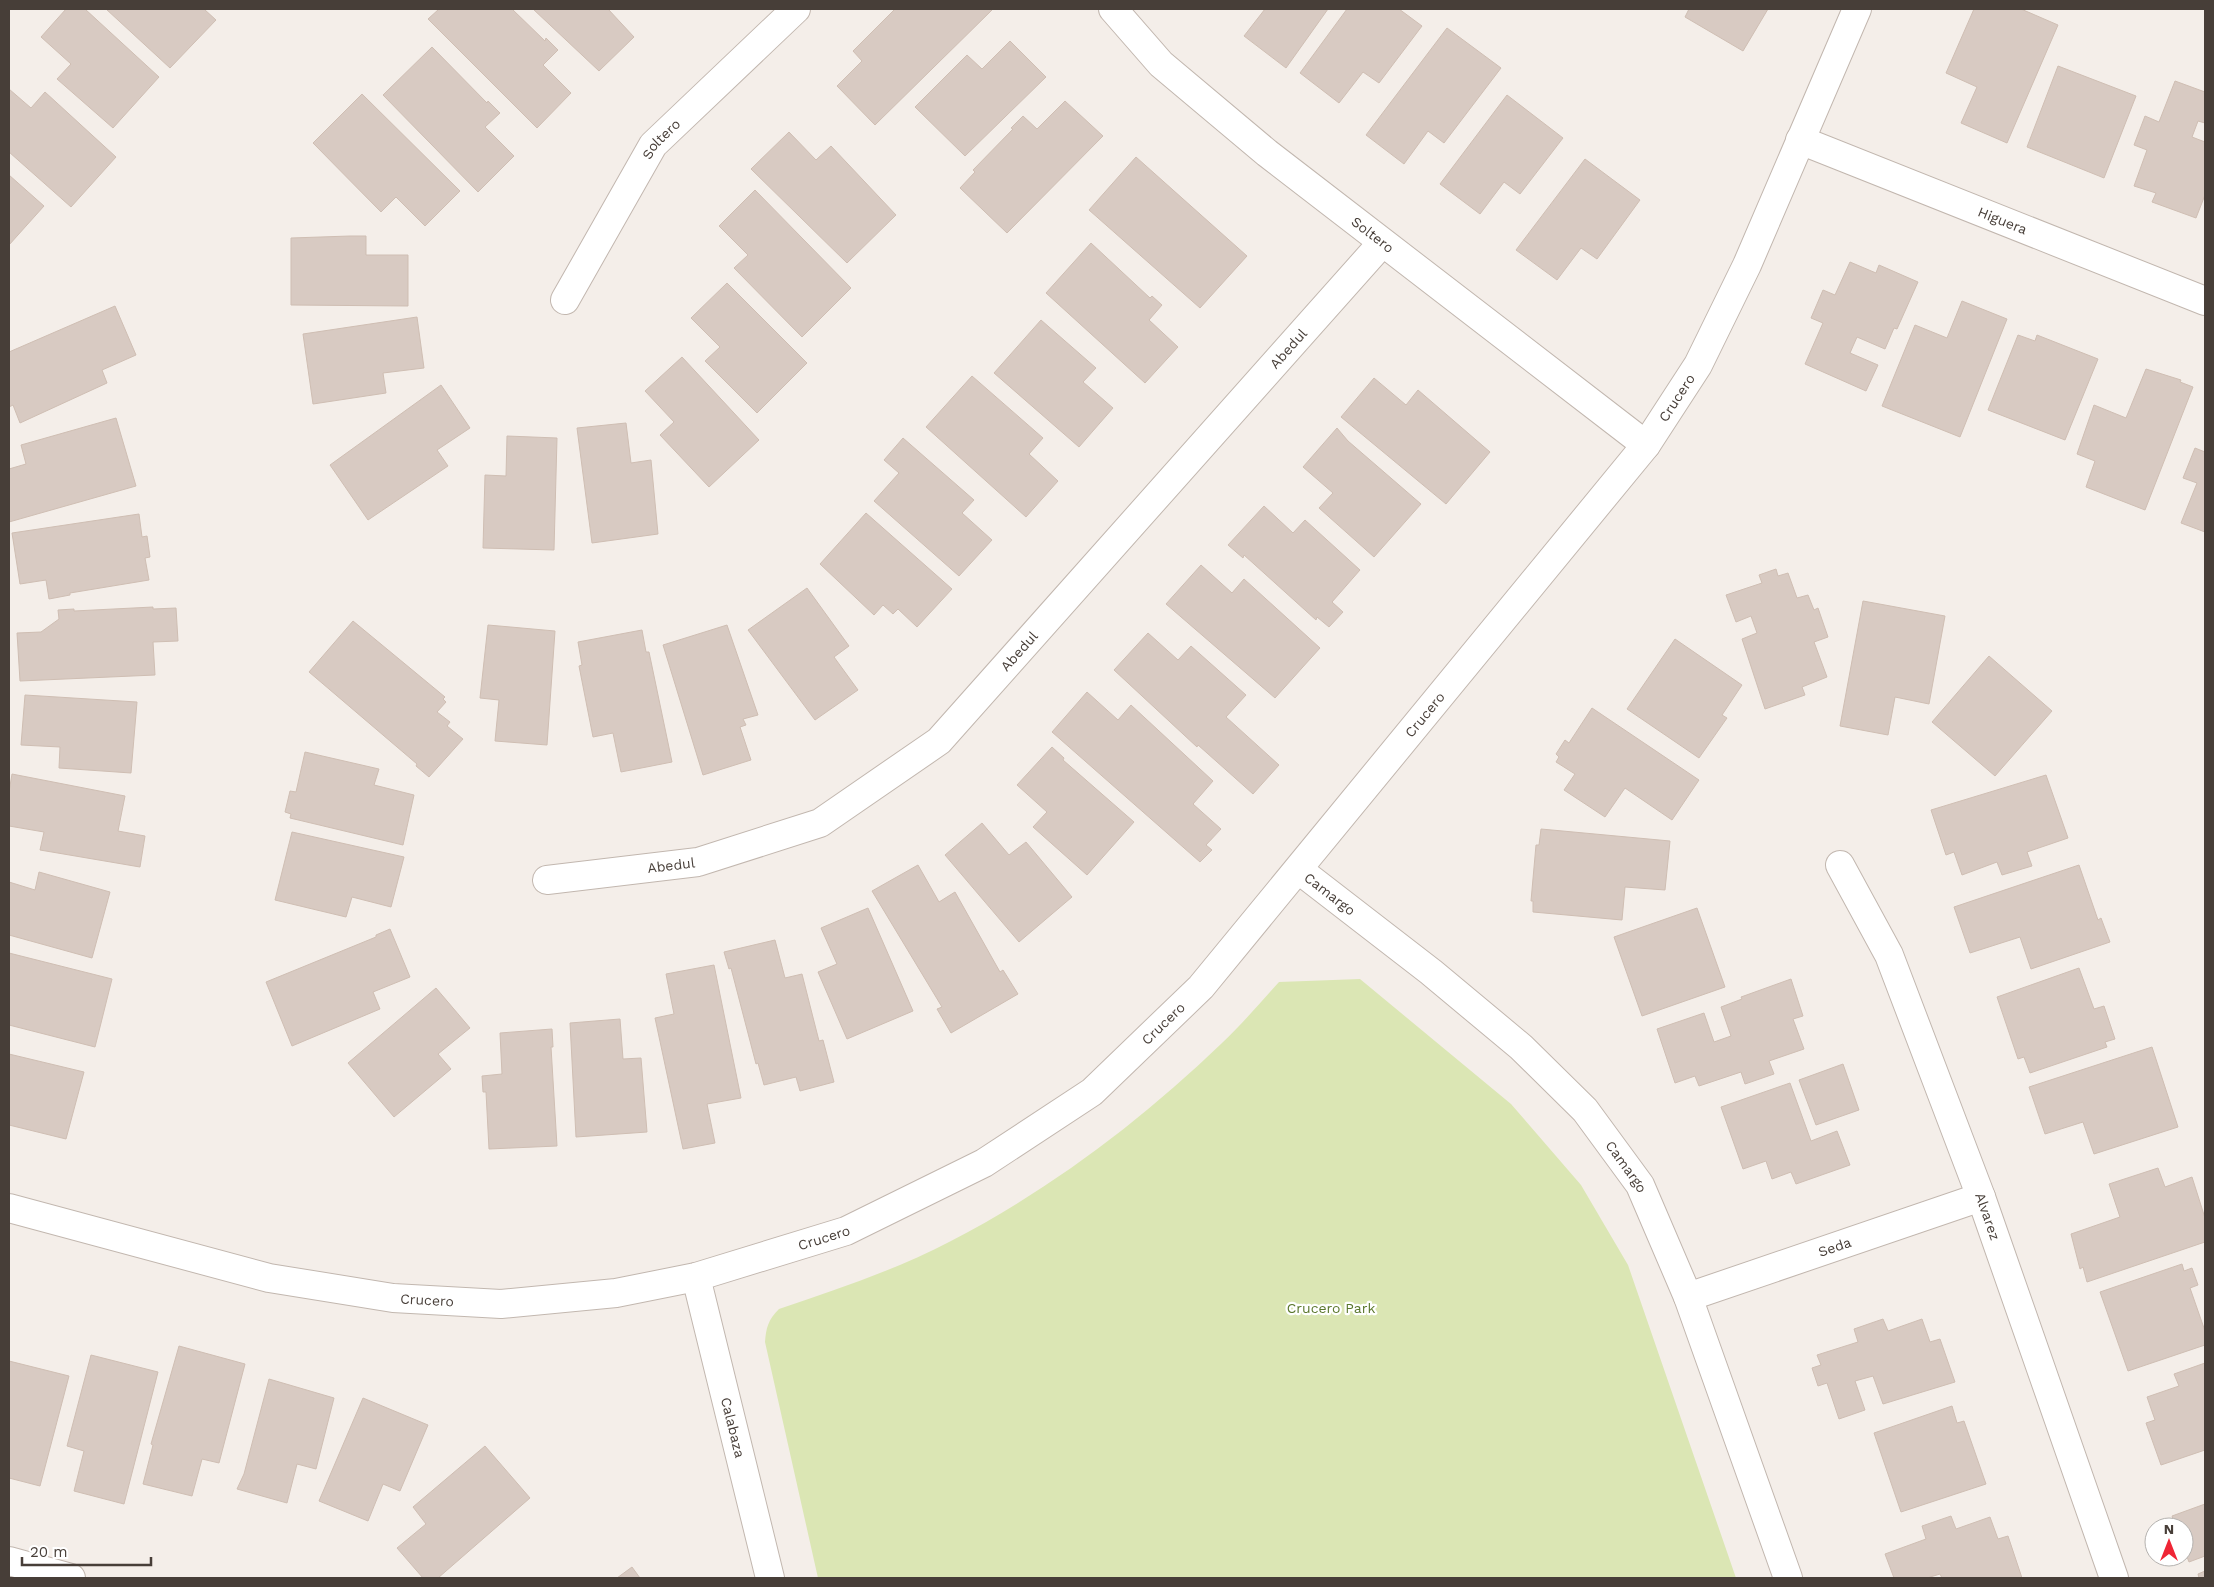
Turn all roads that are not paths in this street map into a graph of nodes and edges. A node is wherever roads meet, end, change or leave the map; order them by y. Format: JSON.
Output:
{"nodes":[{"id":1,"x":796,"y":9,"type":"edge"},
{"id":2,"x":1113,"y":9,"type":"edge"},
{"id":3,"x":1857,"y":9,"type":"edge"},
{"id":4,"x":1800,"y":140,"type":"junction"},
{"id":5,"x":1382,"y":243,"type":"junction"},
{"id":6,"x":566,"y":300,"type":"dead end"},
{"id":7,"x":2205,"y":301,"type":"edge"},
{"id":8,"x":1646,"y":445,"type":"junction"},
{"id":9,"x":1840,"y":864,"type":"dead end"},
{"id":10,"x":1299,"y":870,"type":"junction"},
{"id":11,"x":547,"y":880,"type":"dead end"},
{"id":12,"x":1981,"y":1197,"type":"junction"},
{"id":13,"x":9,"y":1208,"type":"edge"},
{"id":14,"x":696,"y":1277,"type":"junction"},
{"id":15,"x":1688,"y":1296,"type":"junction"},
{"id":16,"x":9,"y":1561,"type":"edge"},
{"id":17,"x":71,"y":1578,"type":"edge"},
{"id":18,"x":770,"y":1578,"type":"edge"},
{"id":19,"x":1788,"y":1578,"type":"edge"},
{"id":20,"x":2114,"y":1578,"type":"edge"}],
"edges":[{"from":1,"to":6,"type":"street","name":"Soltero"},
{"from":2,"to":5,"type":"street","name":"Soltero"},
{"from":3,"to":4,"type":"street","name":"Crucero"},
{"from":4,"to":7,"type":"street","name":"Higuera"},
{"from":4,"to":8,"type":"street","name":"Crucero"},
{"from":5,"to":8,"type":"street","name":"Soltero"},
{"from":5,"to":11,"type":"street","name":"Abedul"},
{"from":8,"to":10,"type":"street","name":"Crucero"},
{"from":9,"to":12,"type":"street","name":"Alvarez"},
{"from":10,"to":14,"type":"street","name":"Crucero"},
{"from":10,"to":15,"type":"street","name":"Camargo"},
{"from":12,"to":15,"type":"street","name":"Seda"},
{"from":12,"to":20,"type":"street","name":"Alvarez"},
{"from":13,"to":14,"type":"street","name":"Crucero"},
{"from":14,"to":18,"type":"street","name":"Calabaza"},
{"from":15,"to":19,"type":"street","name":"Camargo"},
{"from":16,"to":17,"type":"street"}]}
